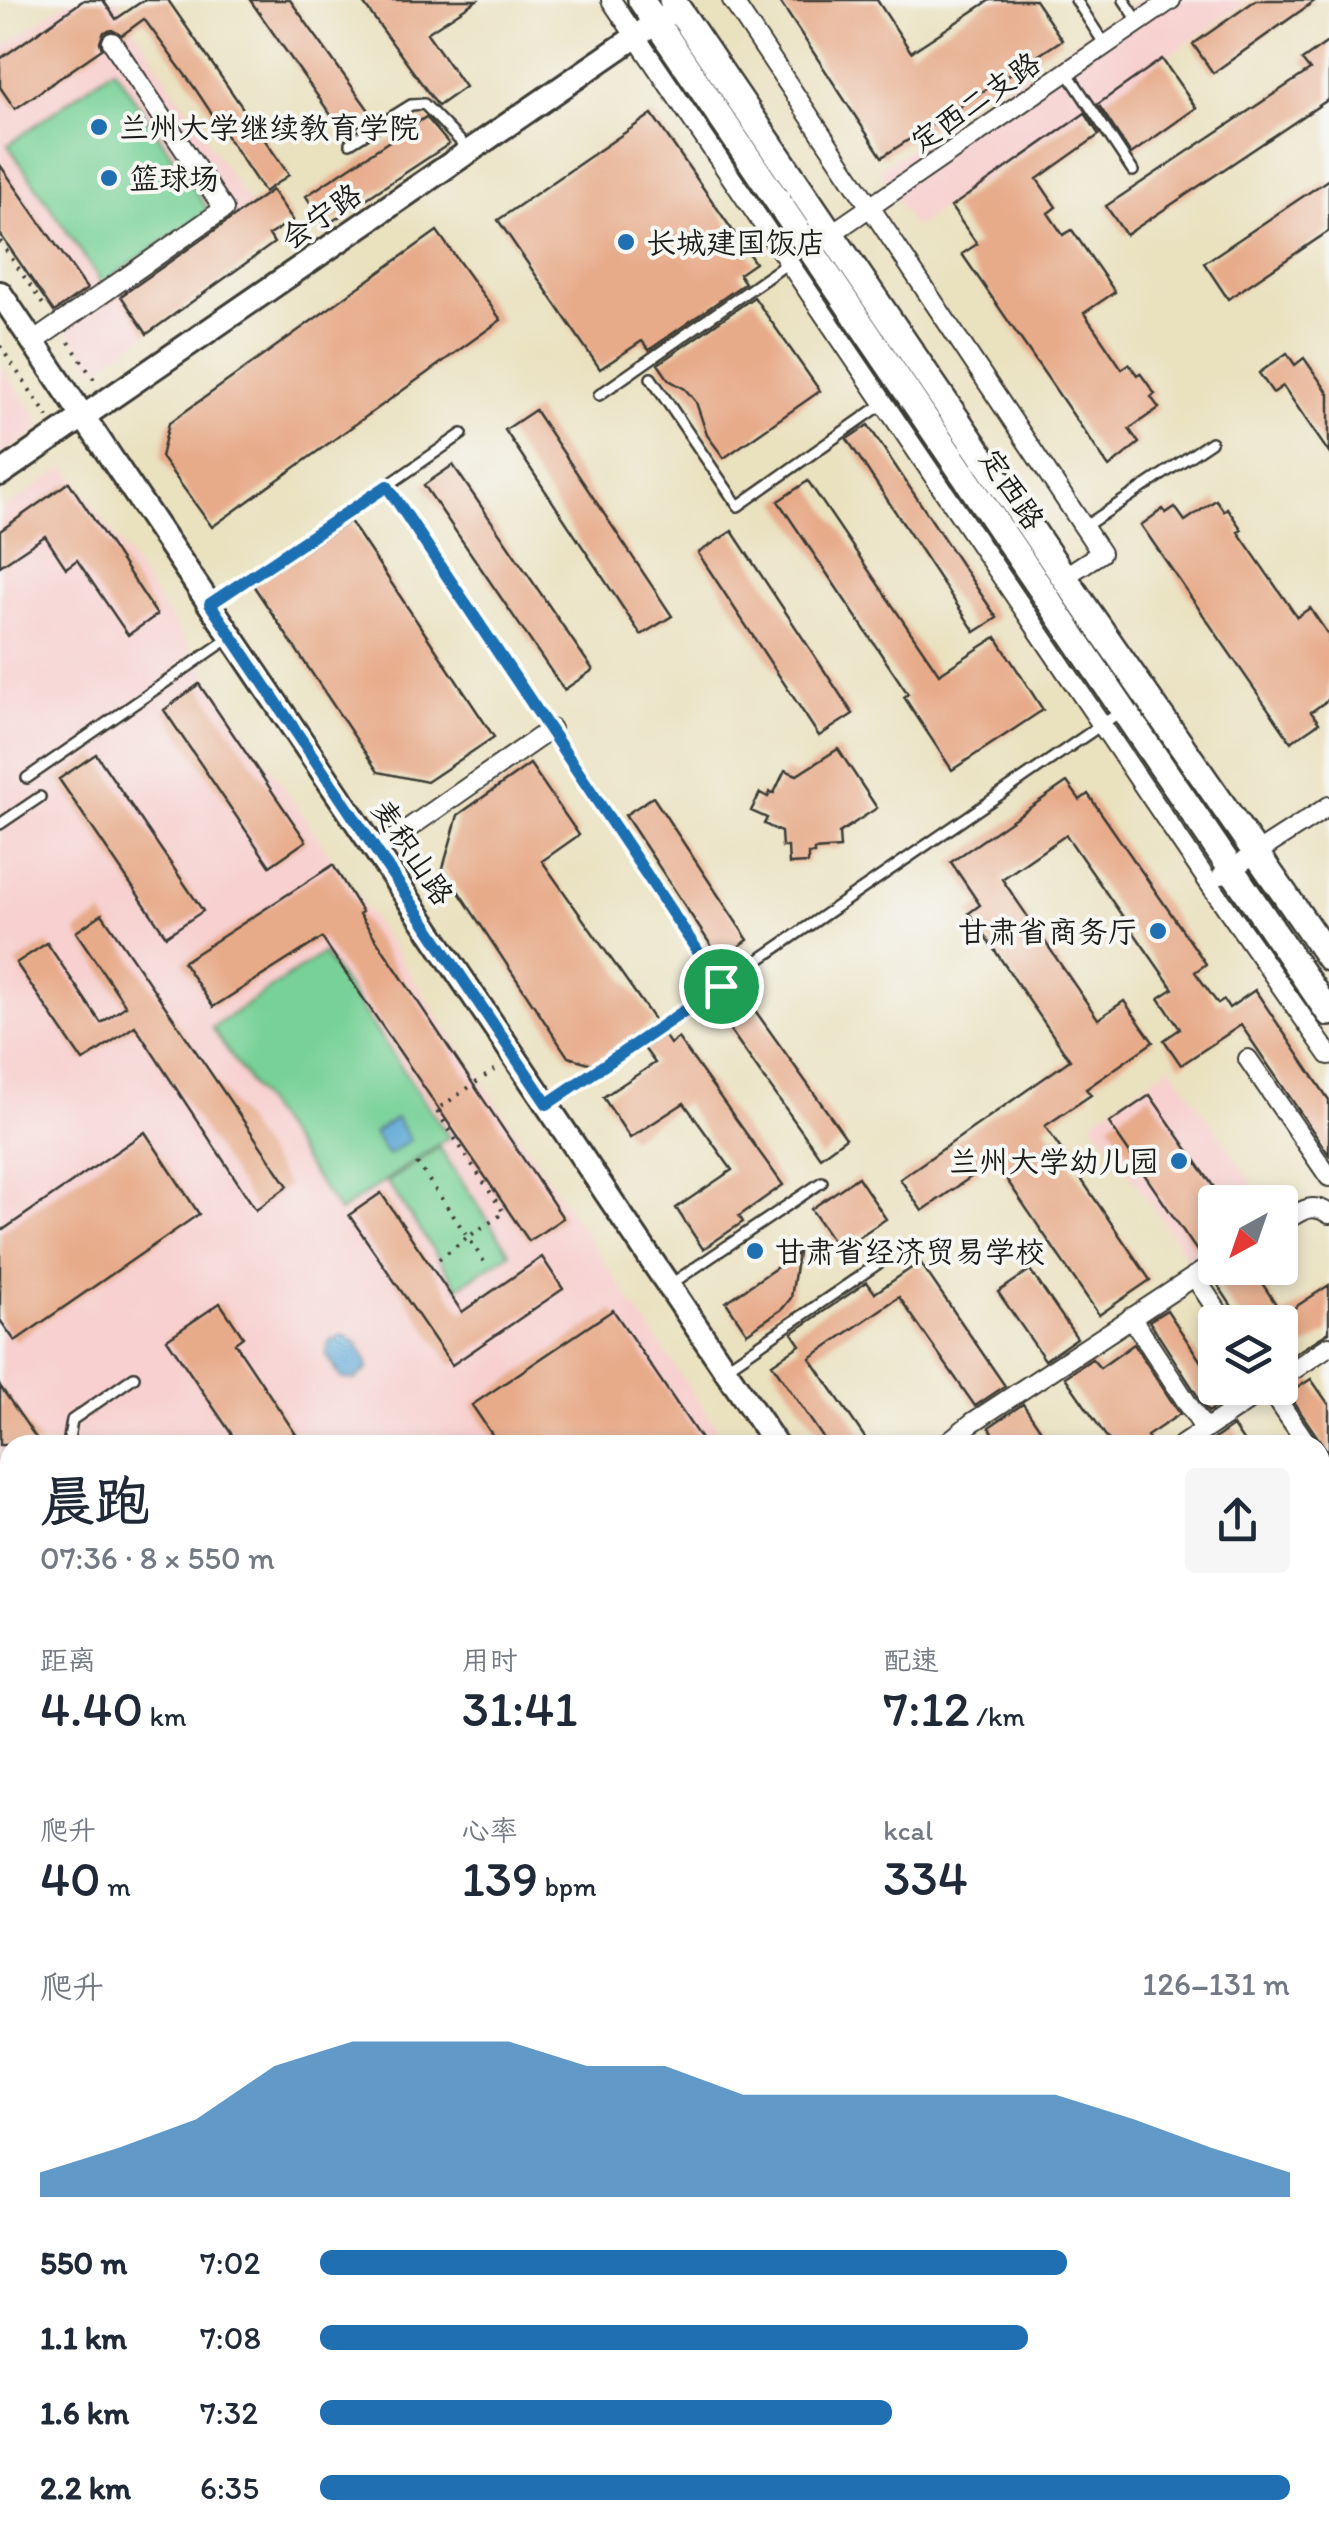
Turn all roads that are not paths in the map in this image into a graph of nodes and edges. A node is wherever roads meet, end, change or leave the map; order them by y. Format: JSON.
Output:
{"nodes":[{"id":1,"x":611,"y":0,"type":"edge"},
{"id":2,"x":732,"y":0,"type":"edge"},
{"id":3,"x":1076,"y":0,"type":"edge"},
{"id":4,"x":1124,"y":0,"type":"edge"},
{"id":5,"x":1170,"y":0,"type":"edge"},
{"id":6,"x":662,"y":11,"type":"edge"},
{"id":7,"x":1139,"y":22,"type":"junction"},
{"id":8,"x":112,"y":42,"type":"dead end"},
{"id":9,"x":1105,"y":45,"type":"junction"},
{"id":10,"x":1067,"y":72,"type":"junction"},
{"id":11,"x":350,"y":143,"type":"dead end"},
{"id":12,"x":469,"y":150,"type":"junction"},
{"id":13,"x":1133,"y":171,"type":"dead end"},
{"id":14,"x":870,"y":207,"type":"junction"},
{"id":15,"x":833,"y":232,"type":"junction"},
{"id":16,"x":799,"y":256,"type":"junction"},
{"id":17,"x":0,"y":293,"type":"edge"},
{"id":18,"x":33,"y":342,"type":"junction"},
{"id":19,"x":651,"y":378,"type":"dead end"},
{"id":20,"x":599,"y":395,"type":"dead end"},
{"id":21,"x":884,"y":403,"type":"junction"},
{"id":22,"x":84,"y":417,"type":"junction"},
{"id":23,"x":462,"y":434,"type":"dead end"},
{"id":24,"x":1212,"y":442,"type":"dead end"},
{"id":25,"x":0,"y":474,"type":"edge"},
{"id":26,"x":387,"y":486,"type":"junction"},
{"id":27,"x":1084,"y":526,"type":"junction"},
{"id":28,"x":1064,"y":577,"type":"junction"},
{"id":29,"x":210,"y":604,"type":"junction"},
{"id":30,"x":232,"y":636,"type":"junction"},
{"id":31,"x":1112,"y":718,"type":"junction"},
{"id":32,"x":551,"y":729,"type":"junction"},
{"id":33,"x":27,"y":778,"type":"dead end"},
{"id":34,"x":40,"y":797,"type":"dead end"},
{"id":35,"x":1329,"y":806,"type":"edge"},
{"id":36,"x":0,"y":824,"type":"edge"},
{"id":37,"x":376,"y":851,"type":"junction"},
{"id":38,"x":1259,"y":853,"type":"junction"},
{"id":39,"x":1220,"y":877,"type":"junction"},
{"id":40,"x":1329,"y":958,"type":"edge"},
{"id":41,"x":721,"y":986,"type":"junction"},
{"id":42,"x":1329,"y":1013,"type":"edge"},
{"id":43,"x":1329,"y":1055,"type":"edge"},
{"id":44,"x":1248,"y":1060,"type":"dead end"},
{"id":45,"x":547,"y":1104,"type":"junction"},
{"id":46,"x":1329,"y":1177,"type":"edge"},
{"id":47,"x":822,"y":1182,"type":"dead end"},
{"id":48,"x":1298,"y":1213,"type":"edge"},
{"id":49,"x":1329,"y":1214,"type":"edge"},
{"id":50,"x":882,"y":1262,"type":"dead end"},
{"id":51,"x":1198,"y":1274,"type":"edge"},
{"id":52,"x":1194,"y":1276,"type":"junction"},
{"id":53,"x":669,"y":1286,"type":"junction"},
{"id":54,"x":1214,"y":1305,"type":"edge"},
{"id":55,"x":1131,"y":1318,"type":"junction"},
{"id":56,"x":1329,"y":1346,"type":"edge"},
{"id":57,"x":1298,"y":1367,"type":"edge"},
{"id":58,"x":725,"y":1368,"type":"junction"},
{"id":59,"x":134,"y":1377,"type":"dead end"},
{"id":60,"x":1242,"y":1405,"type":"edge"},
{"id":61,"x":1280,"y":1405,"type":"edge"},
{"id":62,"x":1204,"y":1430,"type":"junction"},
{"id":63,"x":70,"y":1435,"type":"edge"},
{"id":64,"x":769,"y":1435,"type":"edge"},
{"id":65,"x":957,"y":1435,"type":"edge"},
{"id":66,"x":1197,"y":1435,"type":"edge"},
{"id":67,"x":1301,"y":1435,"type":"edge"}],
"edges":[{"from":1,"to":6,"type":"street"},
{"from":2,"to":14,"type":"street"},
{"from":3,"to":9,"type":"lane"},
{"from":4,"to":7,"type":"lane"},
{"from":5,"to":7,"type":"street","name":"定西二支路"},
{"from":6,"to":12,"type":"street","name":"会宁路"},
{"from":6,"to":15,"type":"main road","name":"定西路"},
{"from":6,"to":16,"type":"main road","name":"定西路"},
{"from":7,"to":9,"type":"street","name":"定西二支路"},
{"from":8,"to":18,"type":"street"},
{"from":9,"to":10,"type":"street","name":"定西二支路"},
{"from":10,"to":13,"type":"lane"},
{"from":10,"to":14,"type":"street","name":"定西二支路"},
{"from":11,"to":12,"type":"lane"},
{"from":12,"to":22,"type":"street","name":"会宁路"},
{"from":14,"to":15,"type":"street","name":"定西二支路"},
{"from":14,"to":27,"type":"street"},
{"from":15,"to":16,"type":"street","name":"定西二支路"},
{"from":15,"to":28,"type":"main road","name":"定西路"},
{"from":16,"to":20,"type":"lane"},
{"from":16,"to":21,"type":"street"},
{"from":16,"to":31,"type":"main road","name":"定西路"},
{"from":17,"to":18,"type":"street","name":"麦积山路"},
{"from":18,"to":22,"type":"street","name":"麦积山路"},
{"from":19,"to":21,"type":"lane"},
{"from":21,"to":31,"type":"street"},
{"from":22,"to":25,"type":"street","name":"会宁路"},
{"from":22,"to":29,"type":"street","name":"麦积山路"},
{"from":23,"to":26,"type":"lane"},
{"from":24,"to":27,"type":"lane"},
{"from":26,"to":29,"type":"lane"},
{"from":26,"to":32,"type":"lane"},
{"from":27,"to":28,"type":"street"},
{"from":28,"to":38,"type":"main road","name":"定西路"},
{"from":29,"to":30,"type":"street","name":"麦积山路"},
{"from":30,"to":33,"type":"lane"},
{"from":30,"to":37,"type":"street","name":"麦积山路"},
{"from":31,"to":39,"type":"main road","name":"定西路"},
{"from":31,"to":41,"type":"lane"},
{"from":32,"to":37,"type":"street"},
{"from":32,"to":41,"type":"lane"},
{"from":34,"to":36,"type":"lane"},
{"from":35,"to":38,"type":"street"},
{"from":37,"to":45,"type":"street","name":"麦积山路"},
{"from":38,"to":39,"type":"street"},
{"from":38,"to":40,"type":"main road","name":"定西路"},
{"from":39,"to":42,"type":"main road","name":"定西路"},
{"from":39,"to":43,"type":"street"},
{"from":41,"to":45,"type":"lane"},
{"from":44,"to":46,"type":"street"},
{"from":45,"to":53,"type":"street","name":"麦积山路"},
{"from":47,"to":53,"type":"lane"},
{"from":48,"to":49,"type":"street"},
{"from":50,"to":58,"type":"lane"},
{"from":51,"to":52,"type":"street"},
{"from":52,"to":54,"type":"street"},
{"from":52,"to":55,"type":"street"},
{"from":53,"to":58,"type":"street","name":"麦积山路"},
{"from":55,"to":62,"type":"street"},
{"from":55,"to":65,"type":"street"},
{"from":56,"to":57,"type":"street"},
{"from":58,"to":64,"type":"street","name":"麦积山路"},
{"from":59,"to":63,"type":"lane"},
{"from":60,"to":62,"type":"street"},
{"from":61,"to":67,"type":"street"},
{"from":62,"to":66,"type":"street"}]}
